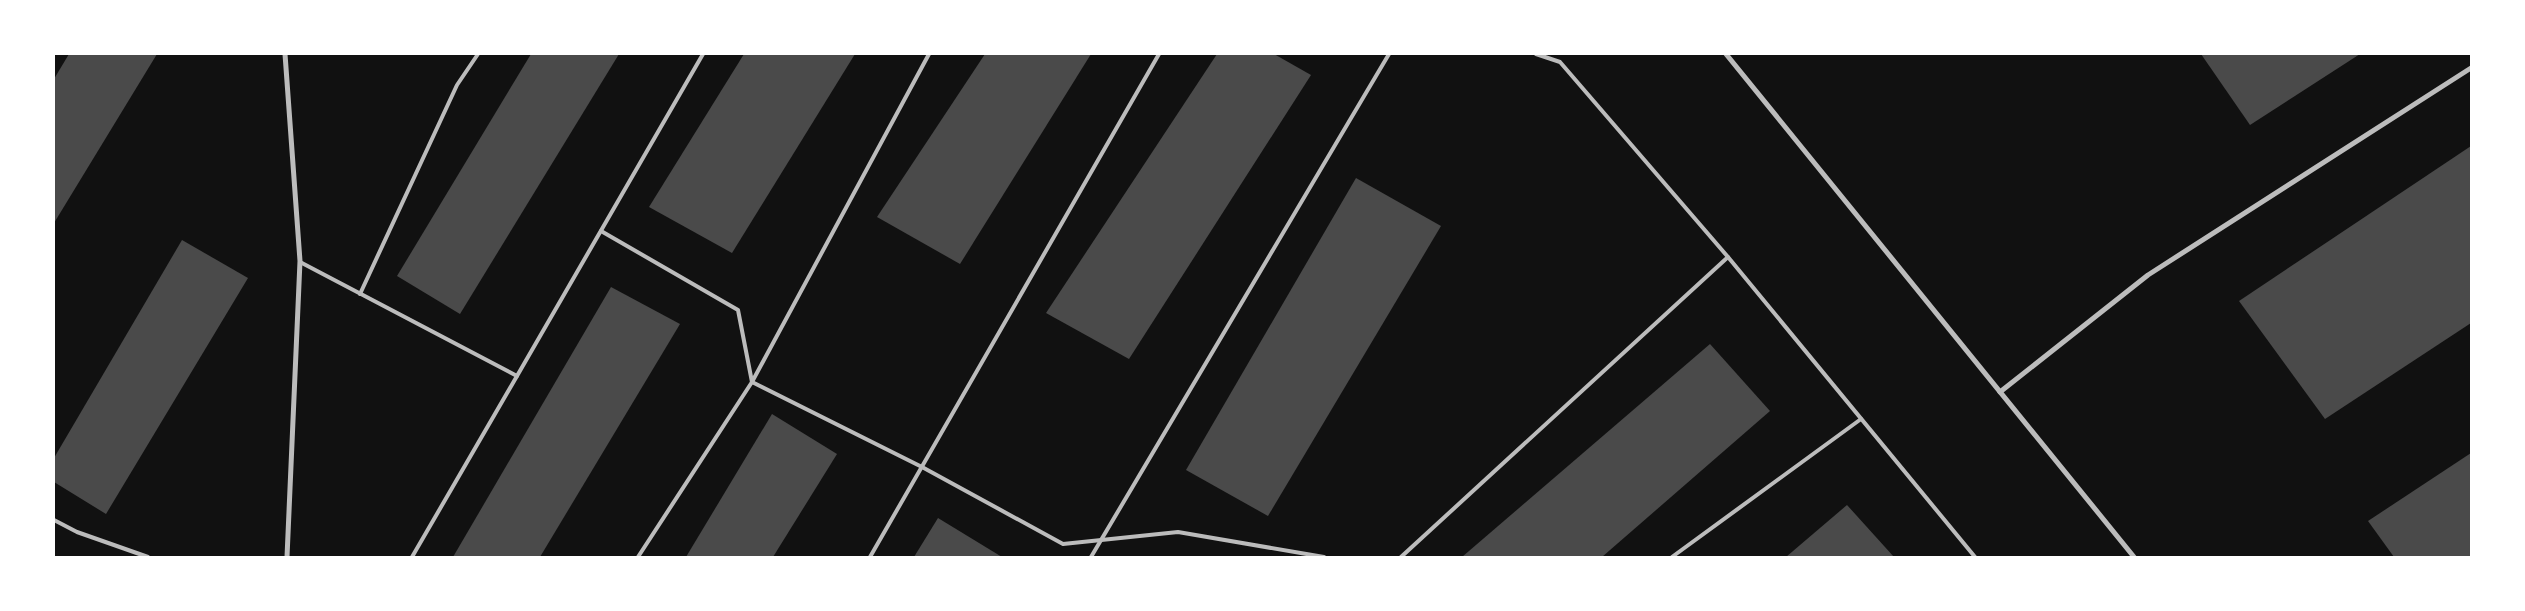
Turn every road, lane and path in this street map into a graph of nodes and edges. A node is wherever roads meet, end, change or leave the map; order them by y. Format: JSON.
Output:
{"nodes":[{"id":1,"x":285,"y":54,"type":"edge"},
{"id":2,"x":478,"y":54,"type":"edge"},
{"id":3,"x":703,"y":54,"type":"edge"},
{"id":4,"x":929,"y":54,"type":"edge"},
{"id":5,"x":1160,"y":54,"type":"edge"},
{"id":6,"x":1388,"y":54,"type":"edge"},
{"id":7,"x":1536,"y":54,"type":"edge"},
{"id":8,"x":1726,"y":54,"type":"edge"},
{"id":9,"x":2471,"y":68,"type":"edge"},
{"id":10,"x":600,"y":231,"type":"junction"},
{"id":11,"x":1728,"y":257,"type":"junction"},
{"id":12,"x":300,"y":262,"type":"junction"},
{"id":13,"x":360,"y":294,"type":"junction"},
{"id":14,"x":517,"y":376,"type":"junction"},
{"id":15,"x":752,"y":382,"type":"junction"},
{"id":16,"x":2000,"y":392,"type":"junction"},
{"id":17,"x":1861,"y":419,"type":"junction"},
{"id":18,"x":922,"y":467,"type":"junction"},
{"id":19,"x":54,"y":520,"type":"edge"},
{"id":20,"x":1101,"y":540,"type":"junction"},
{"id":21,"x":1306,"y":556,"type":"edge"},
{"id":22,"x":148,"y":557,"type":"edge"},
{"id":23,"x":287,"y":557,"type":"edge"},
{"id":24,"x":412,"y":557,"type":"edge"},
{"id":25,"x":638,"y":557,"type":"edge"},
{"id":26,"x":870,"y":557,"type":"edge"},
{"id":27,"x":1091,"y":557,"type":"edge"},
{"id":28,"x":1324,"y":557,"type":"edge"},
{"id":29,"x":1401,"y":557,"type":"edge"},
{"id":30,"x":1672,"y":557,"type":"edge"},
{"id":31,"x":1975,"y":557,"type":"edge"},
{"id":32,"x":2134,"y":557,"type":"edge"}],
"edges":[{"from":1,"to":12,"type":"street"},
{"from":2,"to":13,"type":"lane"},
{"from":3,"to":10,"type":"lane"},
{"from":4,"to":15,"type":"lane"},
{"from":5,"to":18,"type":"lane"},
{"from":6,"to":20,"type":"lane"},
{"from":7,"to":11,"type":"lane"},
{"from":8,"to":16,"type":"street"},
{"from":9,"to":16,"type":"street"},
{"from":10,"to":14,"type":"lane"},
{"from":10,"to":15,"type":"lane"},
{"from":11,"to":17,"type":"lane"},
{"from":11,"to":29,"type":"lane"},
{"from":12,"to":13,"type":"lane"},
{"from":12,"to":23,"type":"street"},
{"from":13,"to":14,"type":"lane"},
{"from":14,"to":24,"type":"lane"},
{"from":15,"to":18,"type":"lane"},
{"from":15,"to":25,"type":"lane"},
{"from":16,"to":32,"type":"street"},
{"from":17,"to":30,"type":"lane"},
{"from":17,"to":31,"type":"lane"},
{"from":18,"to":20,"type":"lane"},
{"from":18,"to":26,"type":"lane"},
{"from":19,"to":22,"type":"lane"},
{"from":20,"to":21,"type":"lane"},
{"from":20,"to":27,"type":"lane"},
{"from":21,"to":28,"type":"lane"}]}
